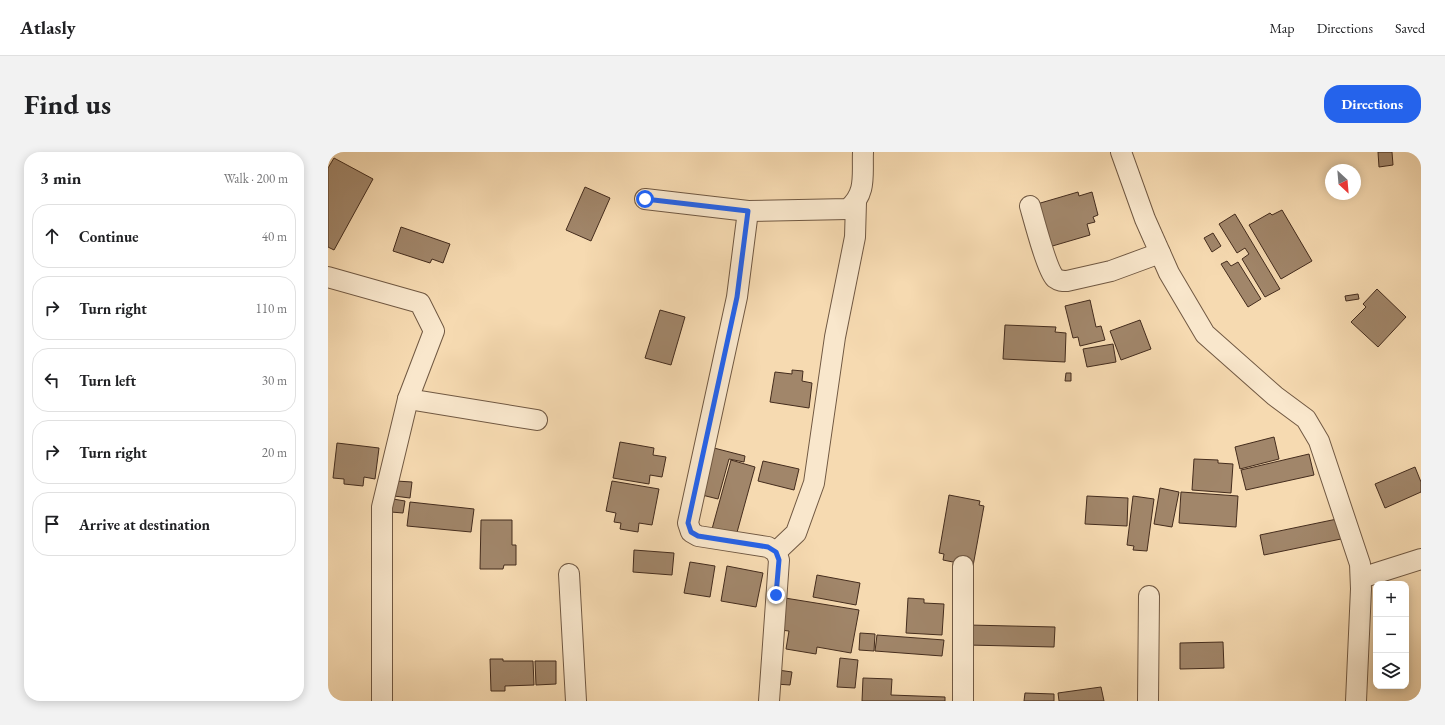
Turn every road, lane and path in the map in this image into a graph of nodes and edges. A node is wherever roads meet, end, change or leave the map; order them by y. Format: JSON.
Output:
{"nodes":[{"id":1,"x":863,"y":152,"type":"edge"},
{"id":2,"x":1121,"y":152,"type":"edge"},
{"id":3,"x":645,"y":199,"type":"dead end"},
{"id":4,"x":856,"y":202,"type":"junction"},
{"id":5,"x":1030,"y":206,"type":"dead end"},
{"id":6,"x":748,"y":211,"type":"junction"},
{"id":7,"x":1160,"y":253,"type":"junction"},
{"id":8,"x":328,"y":277,"type":"edge"},
{"id":9,"x":408,"y":399,"type":"junction"},
{"id":10,"x":537,"y":420,"type":"dead end"},
{"id":11,"x":776,"y":552,"type":"junction"},
{"id":12,"x":1421,"y":559,"type":"edge"},
{"id":13,"x":963,"y":566,"type":"dead end"},
{"id":14,"x":569,"y":574,"type":"dead end"},
{"id":15,"x":1361,"y":578,"type":"junction"},
{"id":16,"x":1149,"y":596,"type":"dead end"},
{"id":17,"x":382,"y":701,"type":"edge"},
{"id":18,"x":576,"y":701,"type":"edge"},
{"id":19,"x":769,"y":701,"type":"edge"},
{"id":20,"x":963,"y":701,"type":"edge"},
{"id":21,"x":1148,"y":701,"type":"edge"},
{"id":22,"x":1356,"y":701,"type":"edge"}],
"edges":[{"from":1,"to":4,"type":"street"},
{"from":2,"to":7,"type":"street"},
{"from":3,"to":6,"type":"street"},
{"from":4,"to":6,"type":"street"},
{"from":4,"to":11,"type":"street"},
{"from":5,"to":7,"type":"street"},
{"from":6,"to":11,"type":"street"},
{"from":7,"to":15,"type":"street"},
{"from":8,"to":9,"type":"street"},
{"from":9,"to":10,"type":"street"},
{"from":9,"to":17,"type":"street"},
{"from":11,"to":19,"type":"street"},
{"from":12,"to":15,"type":"street"},
{"from":13,"to":20,"type":"street"},
{"from":14,"to":18,"type":"street"},
{"from":15,"to":22,"type":"street"},
{"from":16,"to":21,"type":"street"}]}
